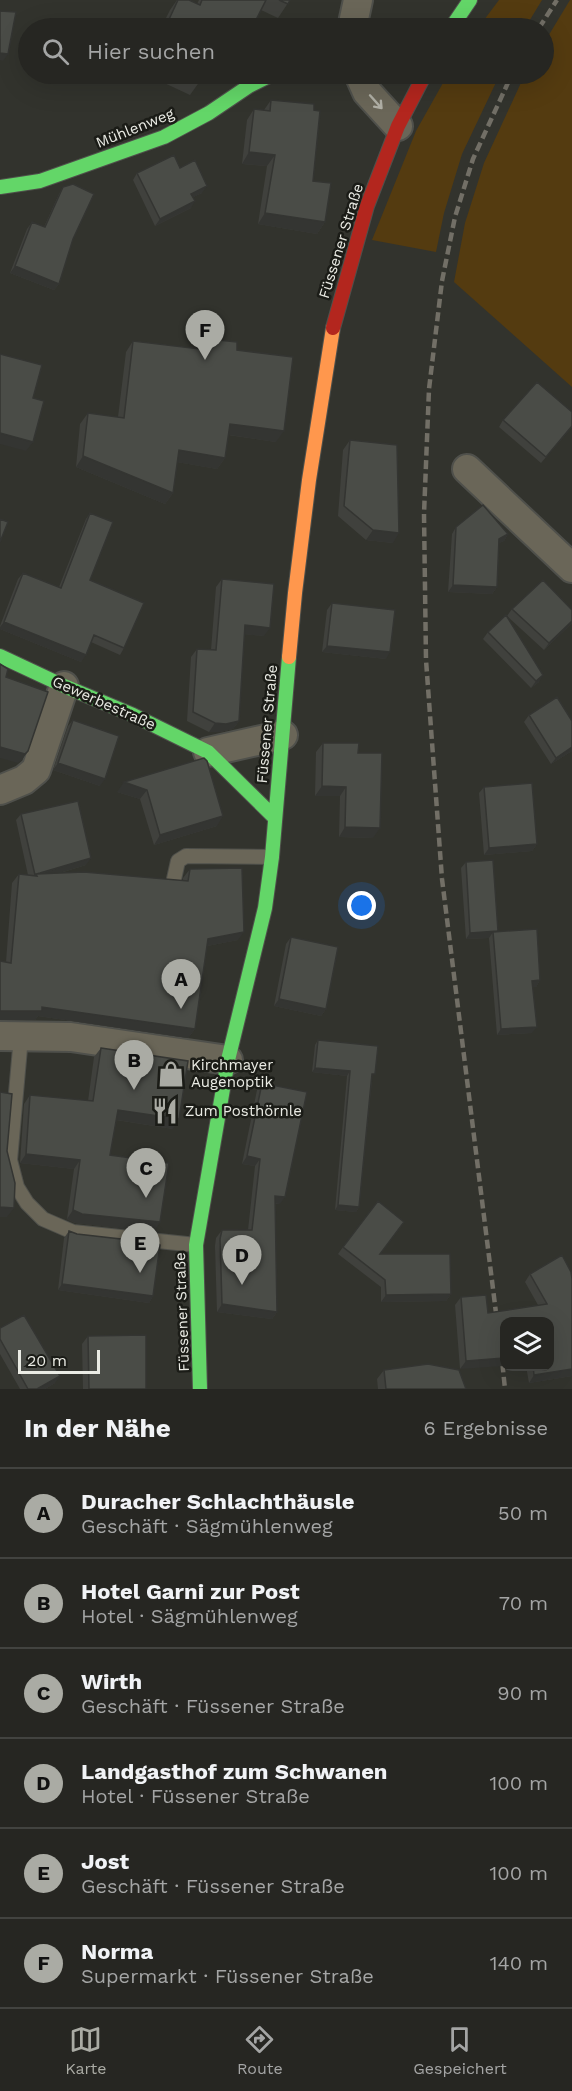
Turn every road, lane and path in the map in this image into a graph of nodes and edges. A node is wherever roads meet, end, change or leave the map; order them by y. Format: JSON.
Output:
{"nodes":[{"id":1,"x":358,"y":0,"type":"edge"},
{"id":2,"x":469,"y":1,"type":"edge"},
{"id":3,"x":354,"y":18,"type":"edge"},
{"id":4,"x":458,"y":18,"type":"edge"},
{"id":5,"x":253,"y":84,"type":"edge"},
{"id":6,"x":363,"y":84,"type":"edge"},
{"id":7,"x":420,"y":84,"type":"edge"},
{"id":8,"x":398,"y":126,"type":"junction"},
{"id":9,"x":0,"y":187,"type":"edge"},
{"id":10,"x":467,"y":469,"type":"dead end"},
{"id":11,"x":572,"y":568,"type":"edge"},
{"id":12,"x":0,"y":656,"type":"edge"},
{"id":13,"x":64,"y":686,"type":"junction"},
{"id":14,"x":283,"y":735,"type":"junction"},
{"id":15,"x":208,"y":752,"type":"junction"},
{"id":16,"x":0,"y":790,"type":"edge"},
{"id":17,"x":275,"y":818,"type":"junction"},
{"id":18,"x":272,"y":857,"type":"junction"},
{"id":19,"x":174,"y":879,"type":"edge"},
{"id":20,"x":11,"y":1036,"type":"edge"},
{"id":21,"x":228,"y":1060,"type":"junction"},
{"id":22,"x":5,"y":1160,"type":"edge"},
{"id":23,"x":196,"y":1245,"type":"junction"},
{"id":24,"x":200,"y":1389,"type":"edge"}],
"edges":[{"from":1,"to":3,"type":"street"},
{"from":2,"to":4,"type":"main road"},
{"from":5,"to":9,"type":"main road","name":"Mühlenweg"},
{"from":6,"to":8,"type":"street","one_way":true},
{"from":7,"to":8,"type":"main road","name":"Füssener Straße"},
{"from":8,"to":14,"type":"main road","name":"Füssener Straße"},
{"from":10,"to":11,"type":"street"},
{"from":12,"to":13,"type":"main road","name":"Gewerbestraße"},
{"from":13,"to":15,"type":"main road","name":"Gewerbestraße"},
{"from":13,"to":16,"type":"street"},
{"from":14,"to":15,"type":"street"},
{"from":14,"to":17,"type":"main road","name":"Füssener Straße"},
{"from":15,"to":17,"type":"main road","name":"Gewerbestraße"},
{"from":17,"to":18,"type":"main road","name":"Füssener Straße"},
{"from":18,"to":19,"type":"lane"},
{"from":18,"to":21,"type":"main road","name":"Füssener Straße"},
{"from":20,"to":21,"type":"street"},
{"from":20,"to":22,"type":"lane"},
{"from":21,"to":23,"type":"main road","name":"Füssener Straße"},
{"from":22,"to":23,"type":"lane"},
{"from":23,"to":24,"type":"main road","name":"Füssener Straße"}]}
